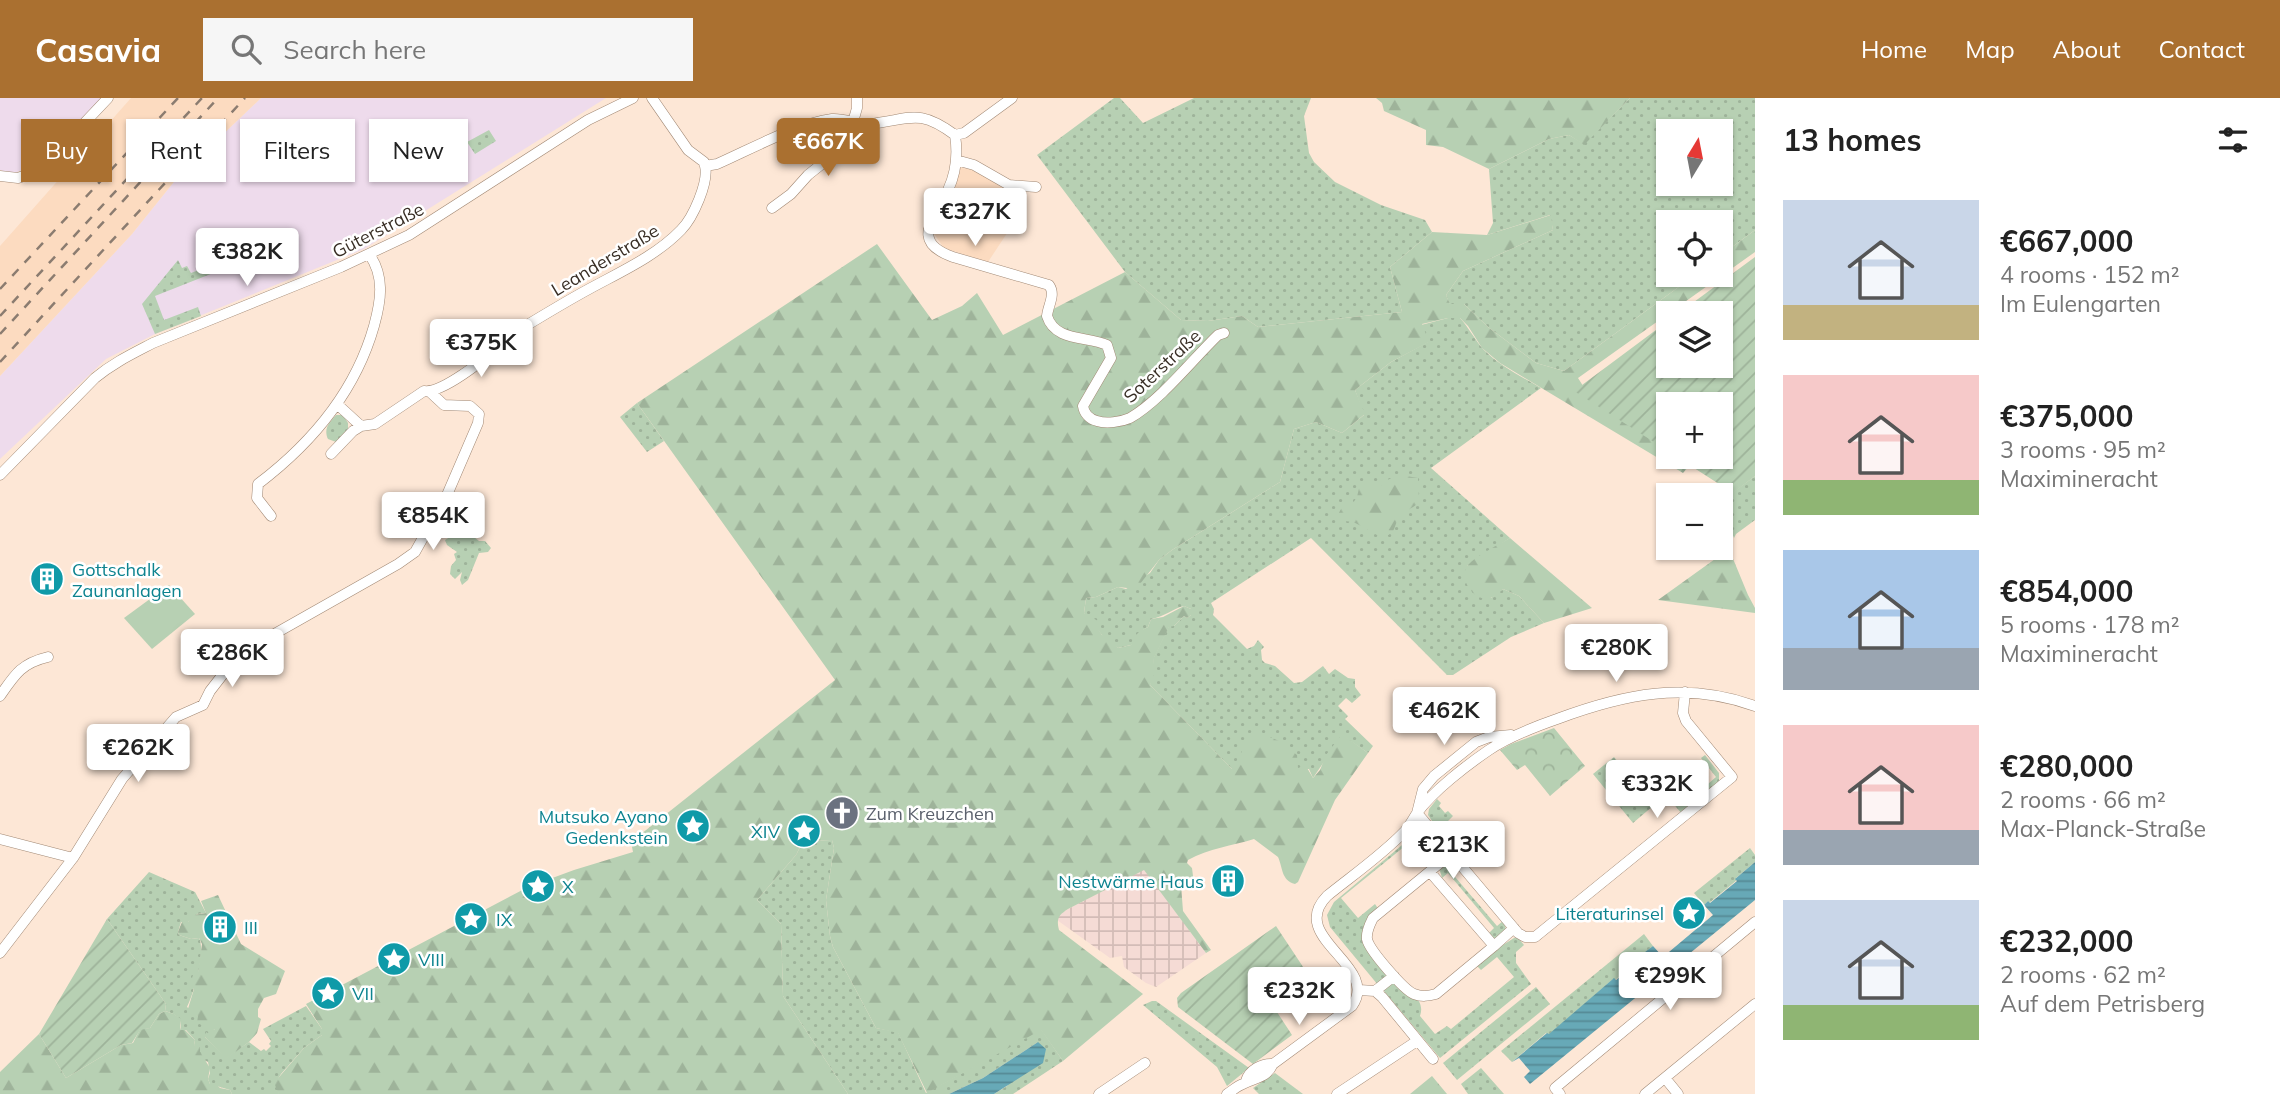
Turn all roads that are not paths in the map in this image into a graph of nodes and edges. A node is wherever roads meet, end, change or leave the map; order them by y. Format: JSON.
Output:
{"nodes":[{"id":1,"x":108,"y":98,"type":"edge"},
{"id":2,"x":632,"y":98,"type":"edge"},
{"id":3,"x":652,"y":98,"type":"edge"},
{"id":4,"x":857,"y":98,"type":"edge"},
{"id":5,"x":1013,"y":98,"type":"edge"},
{"id":6,"x":853,"y":122,"type":"junction"},
{"id":7,"x":955,"y":135,"type":"junction"},
{"id":8,"x":956,"y":160,"type":"junction"},
{"id":9,"x":705,"y":166,"type":"junction"},
{"id":10,"x":0,"y":176,"type":"edge"},
{"id":11,"x":1036,"y":187,"type":"dead end"},
{"id":12,"x":772,"y":208,"type":"dead end"},
{"id":13,"x":369,"y":254,"type":"junction"},
{"id":14,"x":1224,"y":333,"type":"dead end"},
{"id":15,"x":430,"y":392,"type":"junction"},
{"id":16,"x":338,"y":405,"type":"junction"},
{"id":17,"x":361,"y":426,"type":"junction"},
{"id":18,"x":331,"y":454,"type":"dead end"},
{"id":19,"x":0,"y":475,"type":"edge"},
{"id":20,"x":271,"y":516,"type":"dead end"},
{"id":21,"x":48,"y":657,"type":"dead end"},
{"id":22,"x":1685,"y":692,"type":"junction"},
{"id":23,"x":0,"y":695,"type":"edge"},
{"id":24,"x":1755,"y":706,"type":"edge"},
{"id":25,"x":1519,"y":733,"type":"junction"},
{"id":26,"x":1417,"y":813,"type":"junction"},
{"id":27,"x":0,"y":839,"type":"edge"},
{"id":28,"x":1451,"y":854,"type":"junction"},
{"id":29,"x":73,"y":858,"type":"junction"},
{"id":30,"x":1430,"y":872,"type":"junction"},
{"id":31,"x":1755,"y":922,"type":"edge"},
{"id":32,"x":1514,"y":928,"type":"junction"},
{"id":33,"x":1494,"y":946,"type":"junction"},
{"id":34,"x":0,"y":953,"type":"edge"},
{"id":35,"x":1394,"y":976,"type":"junction"},
{"id":36,"x":1359,"y":990,"type":"junction"},
{"id":37,"x":1374,"y":991,"type":"junction"},
{"id":38,"x":1755,"y":1004,"type":"edge"},
{"id":39,"x":1417,"y":1041,"type":"junction"},
{"id":40,"x":1433,"y":1059,"type":"dead end"},
{"id":41,"x":1145,"y":1063,"type":"dead end"},
{"id":42,"x":1665,"y":1078,"type":"junction"},
{"id":43,"x":1099,"y":1094,"type":"edge"},
{"id":44,"x":1227,"y":1094,"type":"edge"},
{"id":45,"x":1337,"y":1094,"type":"edge"},
{"id":46,"x":1560,"y":1094,"type":"edge"},
{"id":47,"x":1645,"y":1094,"type":"edge"},
{"id":48,"x":1678,"y":1094,"type":"edge"}],
"edges":[{"from":1,"to":10,"type":"street"},
{"from":2,"to":13,"type":"street","name":"Güterstraße"},
{"from":3,"to":9,"type":"street"},
{"from":4,"to":6,"type":"street"},
{"from":5,"to":7,"type":"street"},
{"from":6,"to":7,"type":"street"},
{"from":6,"to":9,"type":"street"},
{"from":6,"to":12,"type":"street"},
{"from":7,"to":8,"type":"street","name":"Soterstraße"},
{"from":8,"to":11,"type":"street"},
{"from":8,"to":14,"type":"street","name":"Soterstraße"},
{"from":9,"to":15,"type":"street","name":"Leanderstraße"},
{"from":13,"to":16,"type":"street"},
{"from":13,"to":19,"type":"street","name":"Güterstraße"},
{"from":15,"to":17,"type":"street","name":"Leanderstraße"},
{"from":15,"to":29,"type":"street"},
{"from":16,"to":17,"type":"street"},
{"from":16,"to":20,"type":"street"},
{"from":17,"to":18,"type":"street","name":"Leanderstraße"},
{"from":21,"to":23,"type":"street"},
{"from":22,"to":24,"type":"street"},
{"from":22,"to":25,"type":"street"},
{"from":22,"to":32,"type":"street"},
{"from":25,"to":26,"type":"street"},
{"from":25,"to":26,"type":"street"},
{"from":26,"to":28,"type":"street"},
{"from":26,"to":36,"type":"street"},
{"from":27,"to":29,"type":"street"},
{"from":28,"to":30,"type":"street"},
{"from":28,"to":32,"type":"street"},
{"from":29,"to":34,"type":"street"},
{"from":30,"to":33,"type":"street"},
{"from":30,"to":35,"type":"street"},
{"from":31,"to":46,"type":"street"},
{"from":32,"to":33,"type":"street"},
{"from":33,"to":35,"type":"street"},
{"from":35,"to":37,"type":"street"},
{"from":36,"to":37,"type":"street"},
{"from":36,"to":44,"type":"street"},
{"from":37,"to":39,"type":"street"},
{"from":38,"to":42,"type":"street"},
{"from":39,"to":40,"type":"street"},
{"from":39,"to":45,"type":"street"},
{"from":41,"to":43,"type":"street"},
{"from":42,"to":47,"type":"street"},
{"from":42,"to":48,"type":"street"}]}
